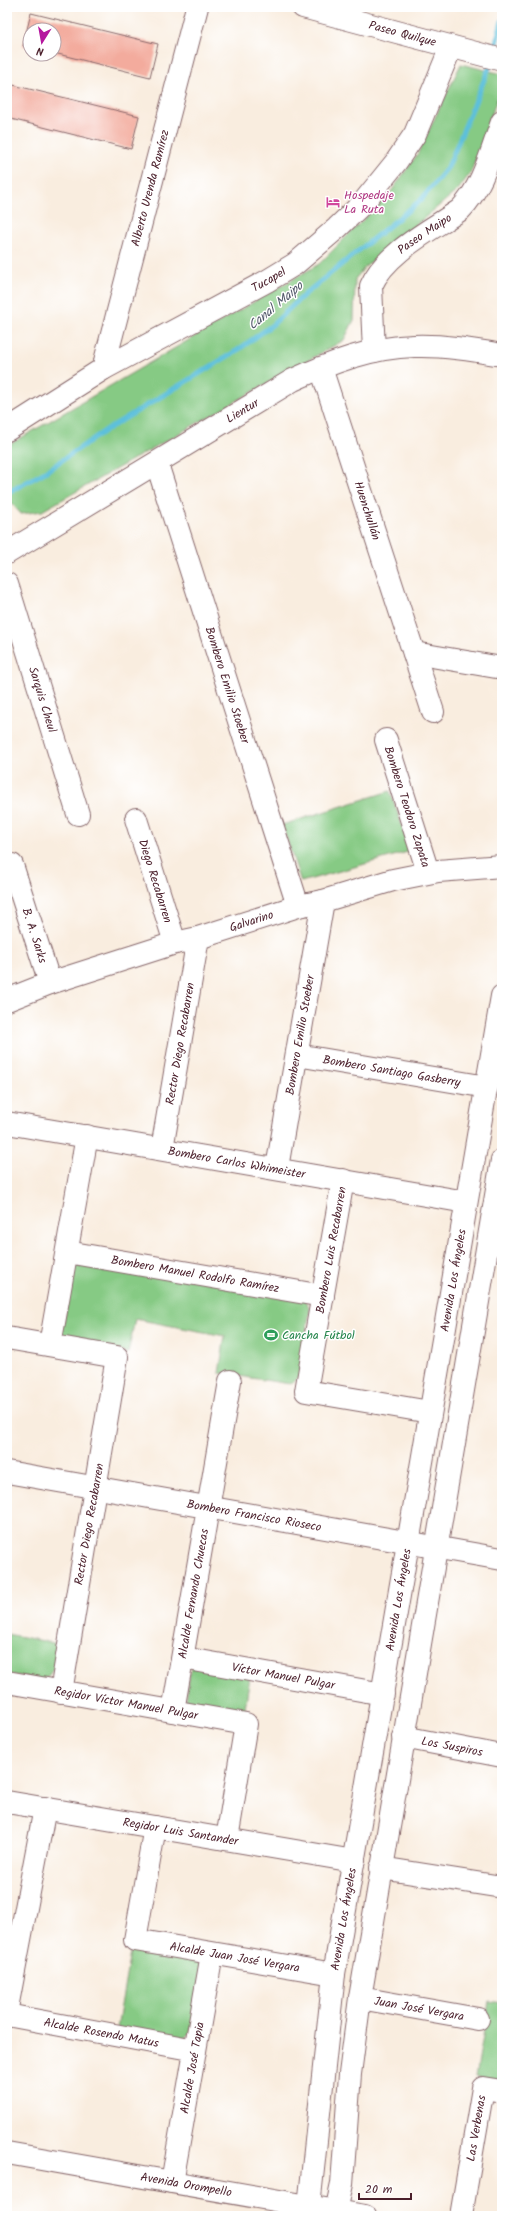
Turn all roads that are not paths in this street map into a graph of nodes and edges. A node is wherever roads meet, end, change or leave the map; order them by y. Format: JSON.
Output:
{"nodes":[{"id":1,"x":197,"y":7,"type":"edge"},
{"id":2,"x":304,"y":7,"type":"edge"},
{"id":3,"x":451,"y":47,"type":"junction"},
{"id":4,"x":502,"y":60,"type":"edge"},
{"id":5,"x":502,"y":122,"type":"edge"},
{"id":6,"x":374,"y":351,"type":"junction"},
{"id":7,"x":502,"y":355,"type":"edge"},
{"id":8,"x":320,"y":368,"type":"junction"},
{"id":9,"x":103,"y":369,"type":"junction"},
{"id":10,"x":7,"y":430,"type":"edge"},
{"id":11,"x":157,"y":464,"type":"junction"},
{"id":12,"x":9,"y":547,"type":"edge"},
{"id":13,"x":7,"y":584,"type":"edge"},
{"id":14,"x":414,"y":653,"type":"junction"},
{"id":15,"x":502,"y":668,"type":"edge"},
{"id":16,"x":432,"y":712,"type":"dead end"},
{"id":17,"x":386,"y":740,"type":"dead end"},
{"id":18,"x":78,"y":814,"type":"dead end"},
{"id":19,"x":136,"y":819,"type":"dead end"},
{"id":20,"x":12,"y":865,"type":"dead end"},
{"id":21,"x":502,"y":866,"type":"edge"},
{"id":22,"x":428,"y":872,"type":"junction"},
{"id":23,"x":323,"y":901,"type":"junction"},
{"id":24,"x":298,"y":906,"type":"junction"},
{"id":25,"x":198,"y":938,"type":"junction"},
{"id":26,"x":175,"y":943,"type":"junction"},
{"id":27,"x":50,"y":983,"type":"junction"},
{"id":28,"x":502,"y":996,"type":"edge"},
{"id":29,"x":7,"y":1000,"type":"edge"},
{"id":30,"x":297,"y":1055,"type":"junction"},
{"id":31,"x":487,"y":1087,"type":"junction"},
{"id":32,"x":7,"y":1123,"type":"edge"},
{"id":33,"x":87,"y":1136,"type":"junction"},
{"id":34,"x":162,"y":1149,"type":"junction"},
{"id":35,"x":502,"y":1160,"type":"edge"},
{"id":36,"x":276,"y":1168,"type":"junction"},
{"id":37,"x":343,"y":1180,"type":"junction"},
{"id":38,"x":466,"y":1202,"type":"junction"},
{"id":39,"x":498,"y":1206,"type":"edge"},
{"id":40,"x":67,"y":1252,"type":"junction"},
{"id":41,"x":323,"y":1296,"type":"junction"},
{"id":42,"x":7,"y":1338,"type":"edge"},
{"id":43,"x":50,"y":1345,"type":"junction"},
{"id":44,"x":230,"y":1381,"type":"dead end"},
{"id":45,"x":430,"y":1412,"type":"junction"},
{"id":46,"x":7,"y":1472,"type":"edge"},
{"id":47,"x":95,"y":1487,"type":"junction"},
{"id":48,"x":209,"y":1507,"type":"junction"},
{"id":49,"x":409,"y":1543,"type":"junction"},
{"id":50,"x":436,"y":1547,"type":"junction"},
{"id":51,"x":502,"y":1559,"type":"edge"},
{"id":52,"x":183,"y":1658,"type":"junction"},
{"id":53,"x":7,"y":1682,"type":"edge"},
{"id":54,"x":61,"y":1692,"type":"junction"},
{"id":55,"x":383,"y":1694,"type":"junction"},
{"id":56,"x":173,"y":1711,"type":"junction"},
{"id":57,"x":403,"y":1737,"type":"junction"},
{"id":58,"x":502,"y":1756,"type":"edge"},
{"id":59,"x":7,"y":1802,"type":"edge"},
{"id":60,"x":46,"y":1808,"type":"junction"},
{"id":61,"x":155,"y":1827,"type":"junction"},
{"id":62,"x":227,"y":1839,"type":"junction"},
{"id":63,"x":354,"y":1861,"type":"junction"},
{"id":64,"x":380,"y":1868,"type":"junction"},
{"id":65,"x":502,"y":1887,"type":"edge"},
{"id":66,"x":15,"y":1919,"type":"edge"},
{"id":67,"x":212,"y":1954,"type":"junction"},
{"id":68,"x":334,"y":1974,"type":"junction"},
{"id":69,"x":360,"y":1998,"type":"junction"},
{"id":70,"x":7,"y":2008,"type":"edge"},
{"id":71,"x":7,"y":2015,"type":"edge"},
{"id":72,"x":478,"y":2019,"type":"dead end"},
{"id":73,"x":195,"y":2050,"type":"junction"},
{"id":74,"x":492,"y":2089,"type":"edge"},
{"id":75,"x":7,"y":2153,"type":"edge"},
{"id":76,"x":172,"y":2182,"type":"junction"},
{"id":77,"x":309,"y":2206,"type":"junction"},
{"id":78,"x":336,"y":2213,"type":"edge"},
{"id":79,"x":365,"y":2216,"type":"edge"},
{"id":80,"x":462,"y":2216,"type":"edge"}],
"edges":[{"from":1,"to":9,"type":"street","name":"Alberto Urenda Ramírez"},
{"from":2,"to":3,"type":"street","name":"Paseo Quilque"},
{"from":3,"to":4,"type":"street","name":"Paseo Quilque"},
{"from":3,"to":9,"type":"street","name":"Tucapel"},
{"from":5,"to":6,"type":"street","name":"Paseo Maipo"},
{"from":6,"to":7,"type":"street","name":"Lientur"},
{"from":6,"to":8,"type":"street","name":"Lientur"},
{"from":8,"to":11,"type":"street","name":"Lientur"},
{"from":8,"to":14,"type":"street","name":"Huenchullán"},
{"from":9,"to":10,"type":"street","name":"Tucapel"},
{"from":11,"to":12,"type":"street","name":"Lientur"},
{"from":11,"to":24,"type":"street","name":"Bombero Emilio Stoeber"},
{"from":13,"to":18,"type":"street","name":"Sarquis Cheul"},
{"from":14,"to":15,"type":"street"},
{"from":14,"to":16,"type":"street","name":"Huenchullán"},
{"from":17,"to":22,"type":"street","name":"Bombero Teodoro Zapata"},
{"from":19,"to":26,"type":"street","name":"Diego Recabarren"},
{"from":20,"to":27,"type":"street","name":"B. A. Sarks"},
{"from":21,"to":22,"type":"street","name":"Galvarino"},
{"from":22,"to":23,"type":"street","name":"Galvarino"},
{"from":23,"to":24,"type":"street","name":"Galvarino"},
{"from":23,"to":30,"type":"street","name":"Bombero Emilio Stoeber"},
{"from":24,"to":25,"type":"street","name":"Galvarino"},
{"from":25,"to":26,"type":"street","name":"Galvarino"},
{"from":25,"to":34,"type":"street","name":"Rector Diego Recabarren"},
{"from":26,"to":27,"type":"street","name":"Galvarino"},
{"from":27,"to":29,"type":"street","name":"Galvarino"},
{"from":28,"to":31,"type":"street","name":"Avenida Los Ángeles"},
{"from":30,"to":31,"type":"street","name":"Bombero Santiago Gasberry"},
{"from":30,"to":36,"type":"street","name":"Bombero Emilio Stoeber"},
{"from":31,"to":38,"type":"street","name":"Avenida Los Ángeles"},
{"from":32,"to":33,"type":"street","name":"Bombero Carlos Whimeister"},
{"from":33,"to":34,"type":"street","name":"Bombero Carlos Whimeister"},
{"from":33,"to":40,"type":"street"},
{"from":34,"to":36,"type":"street","name":"Bombero Carlos Whimeister"},
{"from":35,"to":39,"type":"street"},
{"from":36,"to":37,"type":"street","name":"Bombero Carlos Whimeister"},
{"from":37,"to":38,"type":"street","name":"Bombero Carlos Whimeister"},
{"from":37,"to":41,"type":"street","name":"Bombero Luis Recabarren"},
{"from":38,"to":45,"type":"street","name":"Avenida Los Ángeles"},
{"from":39,"to":50,"type":"street"},
{"from":40,"to":41,"type":"street","name":"Bombero Manuel Rodolfo Ramírez"},
{"from":40,"to":43,"type":"street"},
{"from":41,"to":45,"type":"street","name":"Bombero Luis Recabarren"},
{"from":42,"to":43,"type":"street"},
{"from":43,"to":47,"type":"street","name":"Rector Diego Recabarren"},
{"from":44,"to":48,"type":"street","name":"Alcalde Fernando Chuecas"},
{"from":45,"to":49,"type":"street","name":"Avenida Los Ángeles"},
{"from":46,"to":47,"type":"street","name":"Bombero Francisco Rioseco"},
{"from":47,"to":48,"type":"street","name":"Bombero Francisco Rioseco"},
{"from":47,"to":54,"type":"street","name":"Rector Diego Recabarren"},
{"from":48,"to":49,"type":"street","name":"Bombero Francisco Rioseco"},
{"from":48,"to":52,"type":"street","name":"Alcalde Fernando Chuecas"},
{"from":49,"to":50,"type":"street","name":"Bombero Francisco Rioseco"},
{"from":49,"to":55,"type":"street","name":"Avenida Los Ángeles"},
{"from":50,"to":51,"type":"street","name":"Bombero Francisco Rioseco"},
{"from":50,"to":57,"type":"street"},
{"from":52,"to":55,"type":"street","name":"Víctor Manuel Pulgar"},
{"from":52,"to":56,"type":"street","name":"Alcalde Fernando Chuecas"},
{"from":53,"to":54,"type":"street","name":"Regidor Víctor Manuel Pulgar"},
{"from":54,"to":56,"type":"street","name":"Regidor Víctor Manuel Pulgar"},
{"from":55,"to":63,"type":"street","name":"Avenida Los Ángeles"},
{"from":56,"to":62,"type":"street","name":"Regidor Víctor Manuel Pulgar"},
{"from":57,"to":58,"type":"street","name":"Los Suspiros"},
{"from":57,"to":64,"type":"street"},
{"from":59,"to":60,"type":"street","name":"Regidor Luis Santander"},
{"from":60,"to":61,"type":"street","name":"Regidor Luis Santander"},
{"from":60,"to":66,"type":"street"},
{"from":61,"to":62,"type":"street","name":"Regidor Luis Santander"},
{"from":61,"to":67,"type":"street","name":"Alcalde Juan José Vergara"},
{"from":62,"to":63,"type":"street","name":"Regidor Luis Santander"},
{"from":63,"to":68,"type":"street","name":"Avenida Los Ángeles"},
{"from":64,"to":65,"type":"street"},
{"from":64,"to":69,"type":"street"},
{"from":66,"to":70,"type":"street"},
{"from":67,"to":68,"type":"street","name":"Alcalde Juan José Vergara"},
{"from":67,"to":73,"type":"street","name":"Alcalde José Tapia"},
{"from":68,"to":77,"type":"street","name":"Avenida Los Ángeles"},
{"from":69,"to":72,"type":"street","name":"Juan José Vergara"},
{"from":69,"to":78,"type":"street"},
{"from":71,"to":73,"type":"street","name":"Alcalde Rosendo Matus"},
{"from":73,"to":76,"type":"street","name":"Alcalde José Tapia"},
{"from":74,"to":80,"type":"street","name":"Las Verbenas"},
{"from":75,"to":76,"type":"street","name":"Avenida Orompello"},
{"from":76,"to":77,"type":"street","name":"Avenida Orompello"},
{"from":77,"to":78,"type":"street","name":"Avenida Orompello"},
{"from":78,"to":79,"type":"street","name":"Avenida Orompello"}]}
